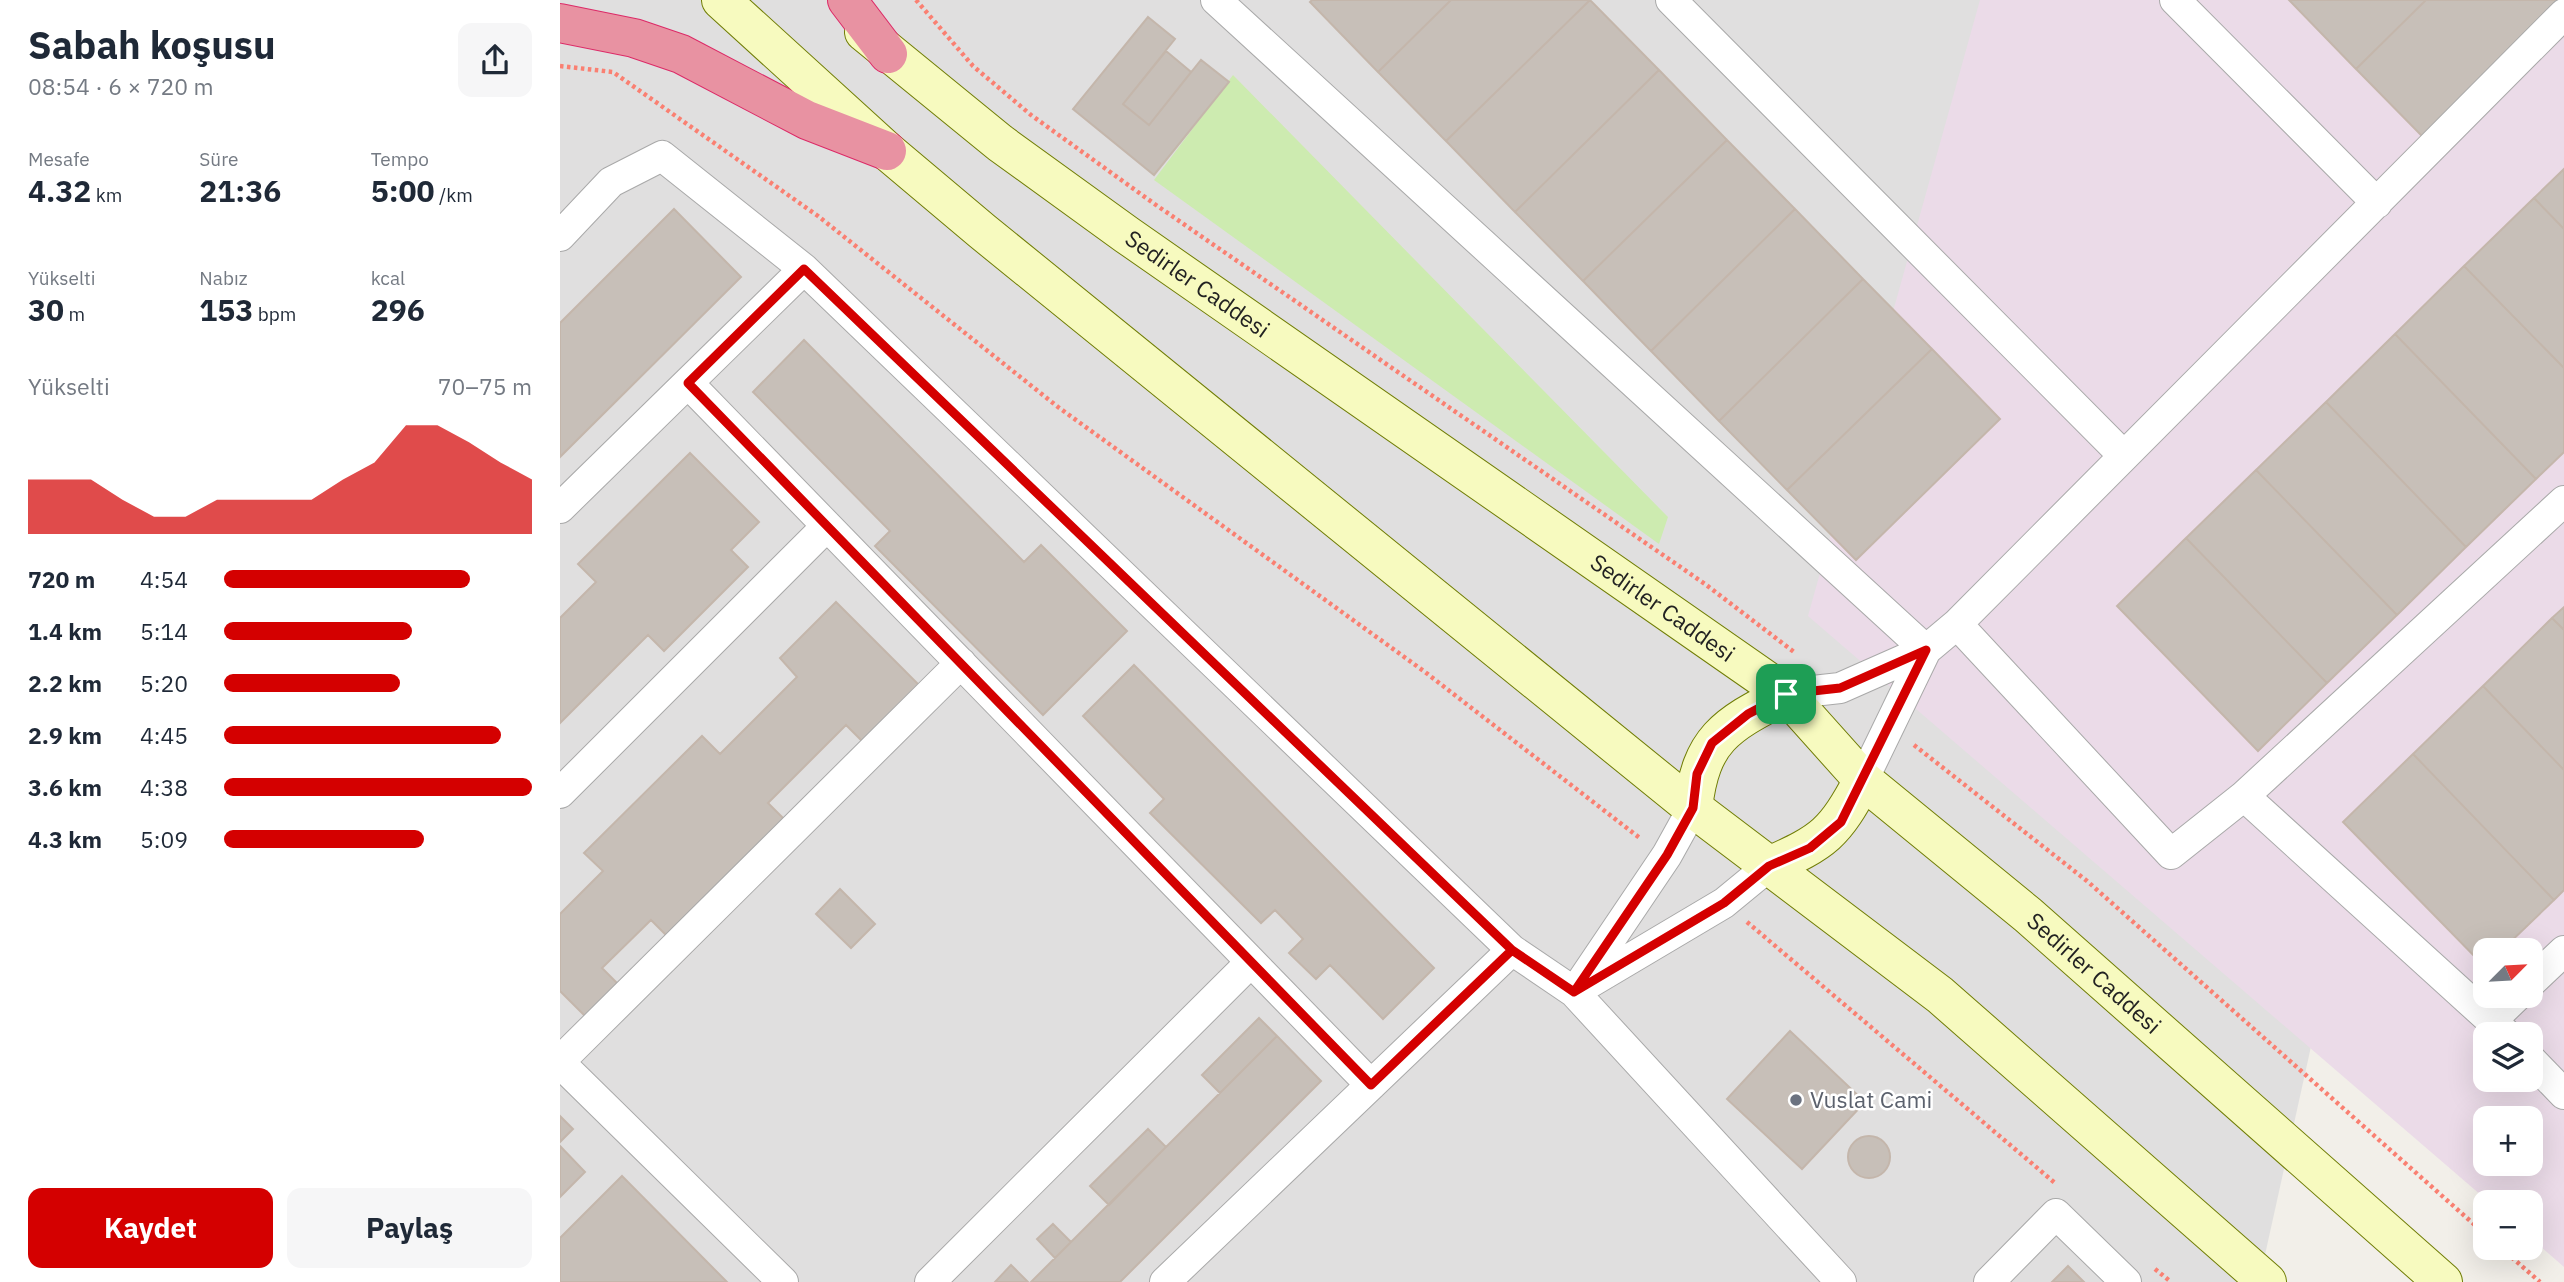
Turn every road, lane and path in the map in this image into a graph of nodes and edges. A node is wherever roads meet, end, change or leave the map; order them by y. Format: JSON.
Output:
{"nodes":[{"id":1,"x":721,"y":0,"type":"edge"},
{"id":2,"x":828,"y":0,"type":"edge"},
{"id":3,"x":847,"y":0,"type":"edge"},
{"id":4,"x":1671,"y":0,"type":"edge"},
{"id":5,"x":2175,"y":0,"type":"edge"},
{"id":6,"x":1225,"y":3,"type":"edge"},
{"id":7,"x":2564,"y":14,"type":"edge"},
{"id":8,"x":560,"y":23,"type":"edge"},
{"id":9,"x":888,"y":54,"type":"junction"},
{"id":10,"x":560,"y":66,"type":"edge"},
{"id":11,"x":887,"y":151,"type":"junction"},
{"id":12,"x":2377,"y":203,"type":"junction"},
{"id":13,"x":560,"y":236,"type":"edge"},
{"id":14,"x":804,"y":269,"type":"junction"},
{"id":15,"x":688,"y":383,"type":"junction"},
{"id":16,"x":2124,"y":456,"type":"junction"},
{"id":17,"x":2564,"y":501,"type":"edge"},
{"id":18,"x":560,"y":508,"type":"edge"},
{"id":19,"x":827,"y":526,"type":"junction"},
{"id":20,"x":1957,"y":624,"type":"junction"},
{"id":21,"x":1926,"y":650,"type":"junction"},
{"id":22,"x":961,"y":663,"type":"junction"},
{"id":23,"x":1786,"y":694,"type":"junction"},
{"id":24,"x":1863,"y":780,"type":"junction"},
{"id":25,"x":560,"y":793,"type":"edge"},
{"id":26,"x":2244,"y":796,"type":"junction"},
{"id":27,"x":1693,"y":808,"type":"junction"},
{"id":28,"x":1667,"y":855,"type":"junction"},
{"id":29,"x":1769,"y":866,"type":"junction"},
{"id":30,"x":1724,"y":903,"type":"junction"},
{"id":31,"x":1512,"y":950,"type":"junction"},
{"id":32,"x":2564,"y":951,"type":"edge"},
{"id":33,"x":1251,"y":962,"type":"junction"},
{"id":34,"x":2543,"y":971,"type":"edge"},
{"id":35,"x":1574,"y":992,"type":"junction"},
{"id":36,"x":2493,"y":1022,"type":"edge"},
{"id":37,"x":560,"y":1062,"type":"edge"},
{"id":38,"x":2543,"y":1072,"type":"edge"},
{"id":39,"x":1371,"y":1085,"type":"junction"},
{"id":40,"x":2564,"y":1094,"type":"edge"},
{"id":41,"x":2066,"y":1192,"type":"dead end"},
{"id":42,"x":2515,"y":1260,"type":"edge"},
{"id":43,"x":2150,"y":1264,"type":"dead end"},
{"id":44,"x":783,"y":1282,"type":"edge"},
{"id":45,"x":930,"y":1282,"type":"edge"},
{"id":46,"x":1166,"y":1282,"type":"edge"},
{"id":47,"x":1841,"y":1282,"type":"edge"},
{"id":48,"x":1989,"y":1282,"type":"edge"},
{"id":49,"x":2126,"y":1282,"type":"edge"},
{"id":50,"x":2171,"y":1282,"type":"edge"},
{"id":51,"x":2267,"y":1282,"type":"edge"},
{"id":52,"x":2443,"y":1282,"type":"edge"},
{"id":53,"x":2540,"y":1282,"type":"edge"}],
"edges":[{"from":1,"to":11,"type":"main road"},
{"from":2,"to":9,"type":"main road","name":"Sedirler Caddesi"},
{"from":3,"to":9,"type":"highway"},
{"from":4,"to":16,"type":"street"},
{"from":5,"to":12,"type":"street"},
{"from":6,"to":21,"type":"street"},
{"from":7,"to":12,"type":"street"},
{"from":8,"to":11,"type":"highway"},
{"from":9,"to":23,"type":"main road","name":"Sedirler Caddesi"},
{"from":10,"to":28,"type":"path"},
{"from":11,"to":27,"type":"main road"},
{"from":12,"to":16,"type":"street"},
{"from":13,"to":14,"type":"street"},
{"from":14,"to":15,"type":"street"},
{"from":14,"to":31,"type":"street"},
{"from":15,"to":18,"type":"street"},
{"from":15,"to":19,"type":"street"},
{"from":16,"to":20,"type":"street"},
{"from":17,"to":26,"type":"street"},
{"from":19,"to":22,"type":"street"},
{"from":19,"to":25,"type":"street"},
{"from":20,"to":21,"type":"street"},
{"from":20,"to":26,"type":"street"},
{"from":21,"to":23,"type":"street"},
{"from":21,"to":24,"type":"street"},
{"from":22,"to":33,"type":"street"},
{"from":22,"to":37,"type":"street"},
{"from":23,"to":24,"type":"main road","name":"Sedirler Caddesi"},
{"from":23,"to":27,"type":"main road"},
{"from":24,"to":29,"type":"main road"},
{"from":24,"to":52,"type":"main road","name":"Sedirler Caddesi"},
{"from":26,"to":36,"type":"street"},
{"from":27,"to":28,"type":"street"},
{"from":27,"to":29,"type":"main road"},
{"from":28,"to":35,"type":"street"},
{"from":29,"to":30,"type":"street"},
{"from":29,"to":51,"type":"main road"},
{"from":30,"to":35,"type":"street"},
{"from":30,"to":41,"type":"path"},
{"from":31,"to":35,"type":"street"},
{"from":31,"to":39,"type":"street"},
{"from":32,"to":34,"type":"street"},
{"from":33,"to":39,"type":"street"},
{"from":33,"to":45,"type":"street"},
{"from":35,"to":47,"type":"street"},
{"from":37,"to":44,"type":"street"},
{"from":38,"to":40,"type":"street"},
{"from":39,"to":46,"type":"street"},
{"from":42,"to":53,"type":"path"},
{"from":43,"to":50,"type":"path"},
{"from":48,"to":49,"type":"street"}]}
